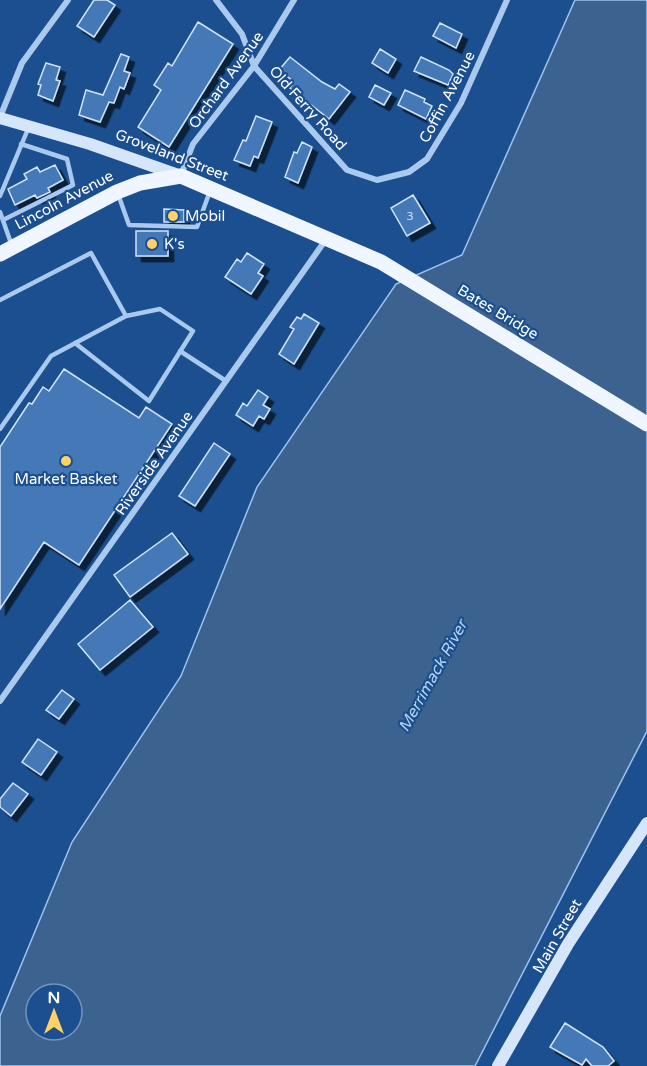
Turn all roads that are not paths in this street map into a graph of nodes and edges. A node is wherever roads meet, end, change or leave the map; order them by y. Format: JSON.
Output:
{"nodes":[{"id":1,"x":68,"y":0,"type":"edge"},
{"id":2,"x":216,"y":0,"type":"edge"},
{"id":3,"x":294,"y":0,"type":"edge"},
{"id":4,"x":507,"y":0,"type":"edge"},
{"id":5,"x":254,"y":66,"type":"junction"},
{"id":6,"x":0,"y":117,"type":"edge"},
{"id":7,"x":29,"y":126,"type":"junction"},
{"id":8,"x":21,"y":144,"type":"junction"},
{"id":9,"x":347,"y":170,"type":"joint"},
{"id":10,"x":181,"y":176,"type":"junction"},
{"id":11,"x":211,"y":189,"type":"junction"},
{"id":12,"x":117,"y":192,"type":"junction"},
{"id":13,"x":0,"y":196,"type":"edge"},
{"id":14,"x":0,"y":212,"type":"edge"},
{"id":15,"x":3,"y":220,"type":"junction"},
{"id":16,"x":327,"y":238,"type":"junction"},
{"id":17,"x":6,"y":251,"type":"edge"},
{"id":18,"x":0,"y":300,"type":"edge"},
{"id":19,"x":126,"y":316,"type":"junction"},
{"id":20,"x":75,"y":343,"type":"junction"},
{"id":21,"x":180,"y":351,"type":"junction"},
{"id":22,"x":226,"y":381,"type":"junction"},
{"id":23,"x":647,"y":424,"type":"edge"},
{"id":24,"x":0,"y":429,"type":"edge"},
{"id":25,"x":0,"y":701,"type":"edge"},
{"id":26,"x":647,"y":823,"type":"edge"},
{"id":27,"x":502,"y":1064,"type":"edge"}],
"edges":[{"from":1,"to":6,"type":"street"},
{"from":2,"to":5,"type":"street","name":"Old Ferry Road"},
{"from":3,"to":5,"type":"street","name":"Orchard Avenue"},
{"from":4,"to":9,"type":"street","name":"Coffin Avenue"},
{"from":5,"to":9,"type":"street","name":"Old Ferry Road"},
{"from":5,"to":10,"type":"street","name":"Orchard Avenue"},
{"from":6,"to":7,"type":"street","name":"Groveland Street"},
{"from":7,"to":8,"type":"lane"},
{"from":7,"to":10,"type":"street","name":"Groveland Street"},
{"from":8,"to":13,"type":"lane"},
{"from":8,"to":15,"type":"lane"},
{"from":10,"to":11,"type":"main road","name":"Groveland Street"},
{"from":10,"to":12,"type":"main road","name":"Lincoln Avenue"},
{"from":11,"to":12,"type":"lane"},
{"from":11,"to":16,"type":"main road","name":"Groveland Street"},
{"from":12,"to":17,"type":"main road","name":"Lincoln Avenue"},
{"from":14,"to":15,"type":"lane"},
{"from":15,"to":17,"type":"lane"},
{"from":16,"to":22,"type":"street","name":"Riverside Avenue"},
{"from":16,"to":23,"type":"main road","name":"Bates Bridge"},
{"from":18,"to":19,"type":"lane"},
{"from":19,"to":20,"type":"lane"},
{"from":19,"to":21,"type":"lane"},
{"from":20,"to":21,"type":"lane"},
{"from":20,"to":24,"type":"lane"},
{"from":21,"to":22,"type":"lane"},
{"from":22,"to":25,"type":"street","name":"Riverside Avenue"},
{"from":26,"to":27,"type":"street","name":"Main Street"}]}
